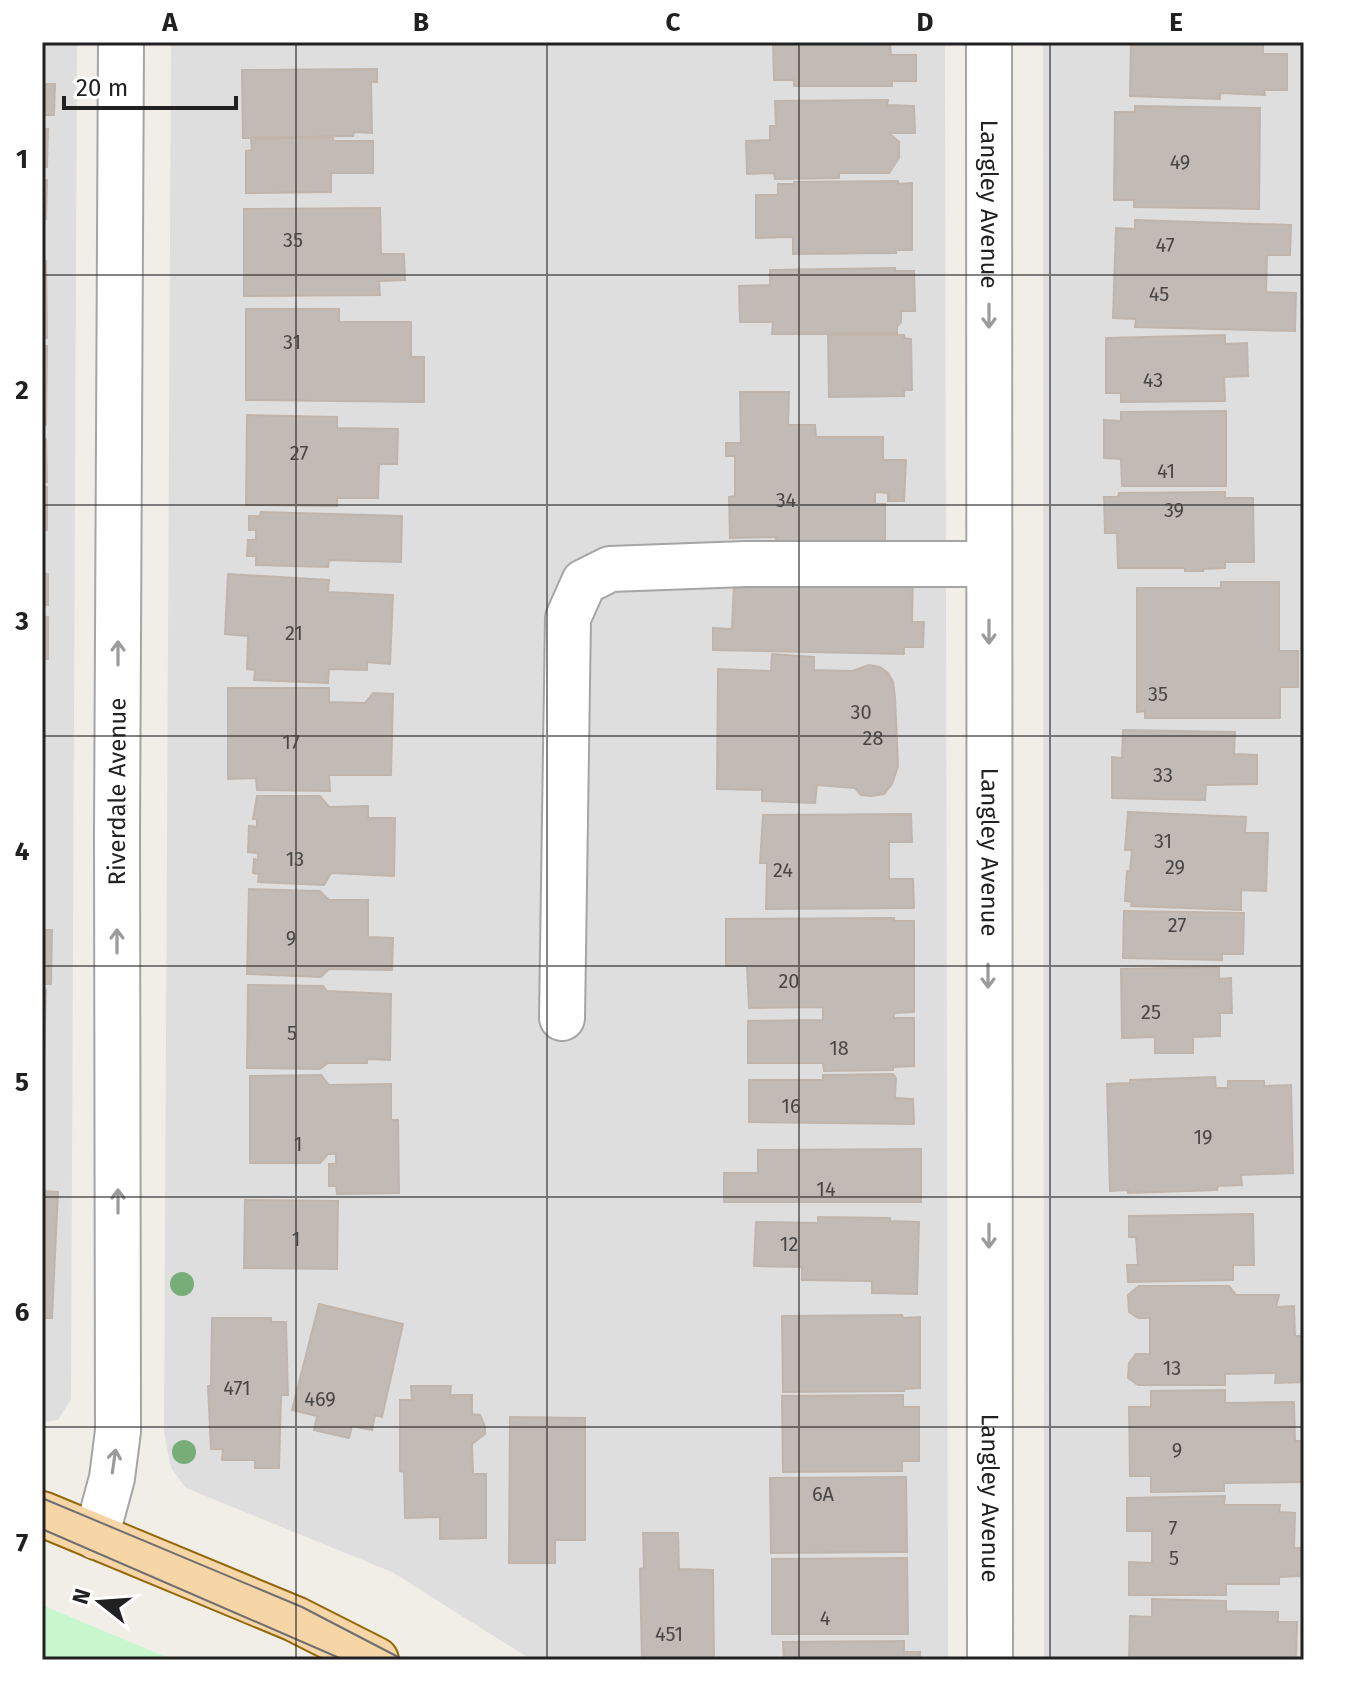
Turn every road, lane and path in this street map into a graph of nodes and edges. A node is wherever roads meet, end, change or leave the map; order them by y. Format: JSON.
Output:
{"nodes":[{"id":1,"x":121,"y":42,"type":"edge"},
{"id":2,"x":989,"y":42,"type":"edge"},
{"id":3,"x":989,"y":564,"type":"junction"},
{"id":4,"x":562,"y":1018,"type":"dead end"},
{"id":5,"x":42,"y":1514,"type":"edge"},
{"id":6,"x":96,"y":1537,"type":"junction"},
{"id":7,"x":376,"y":1660,"type":"edge"},
{"id":8,"x":990,"y":1660,"type":"edge"}],
"edges":[{"from":6,"to":1,"type":"street","name":"Riverdale Avenue","one_way":true},
{"from":2,"to":3,"type":"street","name":"Langley Avenue","one_way":true},
{"from":3,"to":4,"type":"street"},
{"from":3,"to":8,"type":"street","name":"Langley Avenue","one_way":true},
{"from":5,"to":6,"type":"main road"},
{"from":6,"to":7,"type":"main road"}]}
